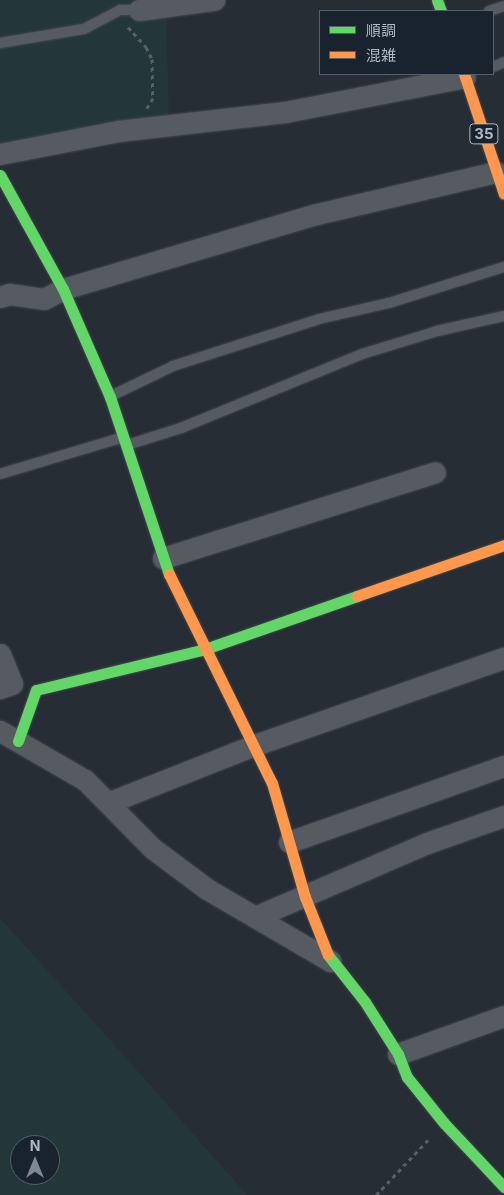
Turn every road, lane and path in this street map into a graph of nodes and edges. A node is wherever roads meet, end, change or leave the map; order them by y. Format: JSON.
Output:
{"nodes":[{"id":1,"x":214,"y":0,"type":"edge"},
{"id":2,"x":504,"y":6,"type":"edge"},
{"id":3,"x":129,"y":10,"type":"junction"},
{"id":4,"x":492,"y":10,"type":"edge"},
{"id":5,"x":0,"y":43,"type":"edge"},
{"id":6,"x":468,"y":75,"type":"edge"},
{"id":7,"x":144,"y":110,"type":"dead end"},
{"id":8,"x":0,"y":154,"type":"edge"},
{"id":9,"x":500,"y":170,"type":"edge"},
{"id":10,"x":0,"y":175,"type":"edge"},
{"id":11,"x":504,"y":194,"type":"edge"},
{"id":12,"x":504,"y":266,"type":"edge"},
{"id":13,"x":63,"y":289,"type":"junction"},
{"id":14,"x":0,"y":297,"type":"edge"},
{"id":15,"x":504,"y":316,"type":"edge"},
{"id":16,"x":110,"y":397,"type":"junction"},
{"id":17,"x":124,"y":441,"type":"junction"},
{"id":18,"x":435,"y":472,"type":"dead end"},
{"id":19,"x":0,"y":474,"type":"edge"},
{"id":20,"x":504,"y":545,"type":"edge"},
{"id":21,"x":163,"y":558,"type":"junction"},
{"id":22,"x":205,"y":649,"type":"junction"},
{"id":23,"x":0,"y":654,"type":"edge"},
{"id":24,"x":504,"y":658,"type":"edge"},
{"id":25,"x":0,"y":688,"type":"edge"},
{"id":26,"x":9,"y":736,"type":"edge"},
{"id":27,"x":255,"y":745,"type":"junction"},
{"id":28,"x":504,"y":766,"type":"edge"},
{"id":29,"x":110,"y":802,"type":"junction"},
{"id":30,"x":504,"y":816,"type":"edge"},
{"id":31,"x":289,"y":842,"type":"junction"},
{"id":32,"x":305,"y":897,"type":"junction"},
{"id":33,"x":256,"y":917,"type":"junction"},
{"id":34,"x":330,"y":961,"type":"junction"},
{"id":35,"x":504,"y":1016,"type":"edge"},
{"id":36,"x":398,"y":1054,"type":"junction"},
{"id":37,"x":444,"y":1123,"type":"junction"},
{"id":38,"x":504,"y":1187,"type":"edge"},
{"id":39,"x":376,"y":1195,"type":"edge"}],
"edges":[{"from":1,"to":3,"type":"street"},
{"from":2,"to":4,"type":"lane"},
{"from":3,"to":5,"type":"lane"},
{"from":3,"to":7,"type":"path"},
{"from":6,"to":8,"type":"street"},
{"from":6,"to":9,"type":"street","number":"35"},
{"from":9,"to":11,"type":"street","number":"35"},
{"from":9,"to":13,"type":"street"},
{"from":10,"to":13,"type":"street"},
{"from":12,"to":16,"type":"lane"},
{"from":13,"to":14,"type":"street"},
{"from":13,"to":16,"type":"street"},
{"from":15,"to":17,"type":"lane"},
{"from":16,"to":17,"type":"street"},
{"from":17,"to":19,"type":"lane"},
{"from":17,"to":21,"type":"street"},
{"from":18,"to":21,"type":"street"},
{"from":20,"to":22,"type":"street"},
{"from":21,"to":22,"type":"street"},
{"from":22,"to":26,"type":"street"},
{"from":22,"to":27,"type":"street"},
{"from":23,"to":25,"type":"street"},
{"from":24,"to":27,"type":"street"},
{"from":26,"to":29,"type":"street"},
{"from":27,"to":29,"type":"street"},
{"from":27,"to":31,"type":"street"},
{"from":28,"to":31,"type":"street"},
{"from":29,"to":33,"type":"street"},
{"from":30,"to":32,"type":"street"},
{"from":31,"to":32,"type":"street"},
{"from":32,"to":33,"type":"street"},
{"from":32,"to":34,"type":"street"},
{"from":33,"to":34,"type":"street"},
{"from":34,"to":36,"type":"street"},
{"from":35,"to":36,"type":"street"},
{"from":36,"to":37,"type":"street"},
{"from":37,"to":38,"type":"street"},
{"from":37,"to":39,"type":"path"}]}
